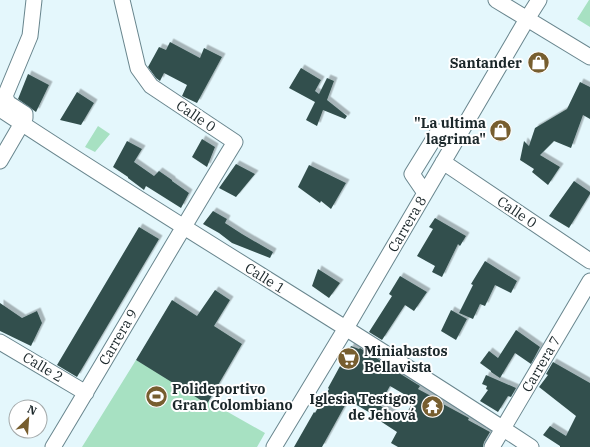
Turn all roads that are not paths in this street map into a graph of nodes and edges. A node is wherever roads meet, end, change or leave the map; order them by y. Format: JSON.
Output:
{"nodes":[{"id":1,"x":34,"y":0,"type":"edge"},
{"id":2,"x":122,"y":0,"type":"edge"},
{"id":3,"x":496,"y":0,"type":"edge"},
{"id":4,"x":539,"y":0,"type":"edge"},
{"id":5,"x":527,"y":19,"type":"junction"},
{"id":6,"x":590,"y":57,"type":"edge"},
{"id":7,"x":0,"y":109,"type":"edge"},
{"id":8,"x":18,"y":121,"type":"junction"},
{"id":9,"x":459,"y":134,"type":"junction"},
{"id":10,"x":0,"y":161,"type":"edge"},
{"id":11,"x":443,"y":162,"type":"junction"},
{"id":12,"x":425,"y":193,"type":"junction"},
{"id":13,"x":183,"y":227,"type":"junction"},
{"id":14,"x":590,"y":261,"type":"edge"},
{"id":15,"x":590,"y":281,"type":"edge"},
{"id":16,"x":346,"y":328,"type":"junction"},
{"id":17,"x":0,"y":342,"type":"edge"},
{"id":18,"x":86,"y":392,"type":"junction"},
{"id":19,"x":504,"y":429,"type":"junction"},
{"id":20,"x":53,"y":447,"type":"edge"},
{"id":21,"x":274,"y":447,"type":"edge"},
{"id":22,"x":492,"y":447,"type":"edge"},
{"id":23,"x":531,"y":447,"type":"edge"}],
"edges":[{"from":1,"to":8,"type":"street"},
{"from":2,"to":13,"type":"street","name":"Calle 0"},
{"from":3,"to":5,"type":"street"},
{"from":4,"to":5,"type":"street","name":"Carrera 8"},
{"from":5,"to":6,"type":"street"},
{"from":5,"to":9,"type":"street","name":"Carrera 8"},
{"from":7,"to":8,"type":"street","name":"Calle 1"},
{"from":8,"to":10,"type":"street"},
{"from":8,"to":13,"type":"street","name":"Calle 1"},
{"from":9,"to":11,"type":"street","name":"Carrera 8"},
{"from":9,"to":12,"type":"street"},
{"from":11,"to":12,"type":"street","name":"Carrera 8"},
{"from":11,"to":14,"type":"street","name":"Calle 0"},
{"from":12,"to":16,"type":"street","name":"Carrera 8"},
{"from":13,"to":16,"type":"street","name":"Calle 1"},
{"from":13,"to":18,"type":"street","name":"Carrera 9"},
{"from":15,"to":19,"type":"street","name":"Carrera 7"},
{"from":16,"to":19,"type":"street","name":"Calle 1"},
{"from":16,"to":21,"type":"street","name":"Carrera 8"},
{"from":17,"to":18,"type":"street","name":"Calle 2"},
{"from":18,"to":20,"type":"street","name":"Carrera 9"},
{"from":19,"to":22,"type":"street","name":"Carrera 7"},
{"from":19,"to":23,"type":"street","name":"Calle 1"}]}
